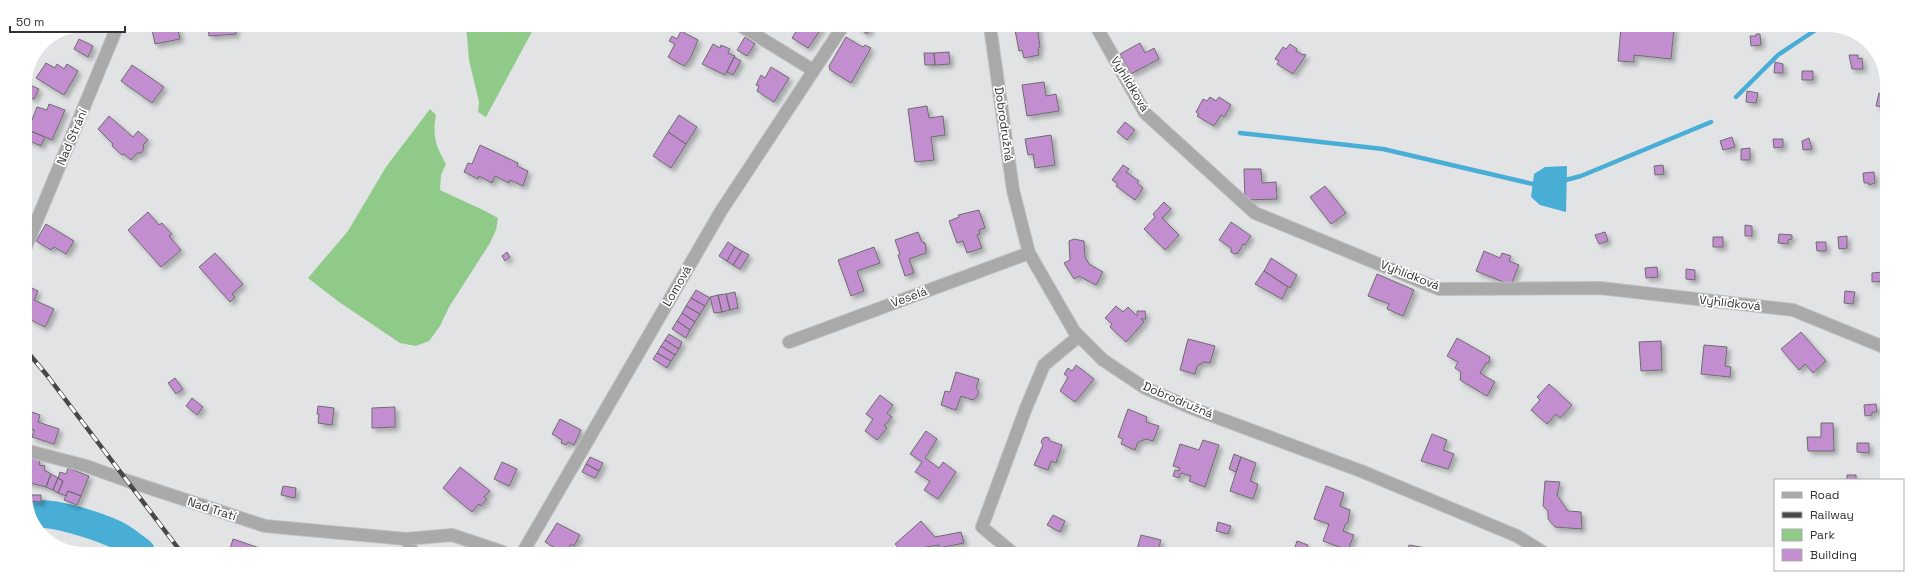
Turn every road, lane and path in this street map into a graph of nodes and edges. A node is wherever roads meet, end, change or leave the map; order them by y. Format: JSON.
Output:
{"nodes":[{"id":1,"x":115,"y":32,"type":"edge"},
{"id":2,"x":751,"y":32,"type":"edge"},
{"id":3,"x":839,"y":32,"type":"edge"},
{"id":4,"x":991,"y":32,"type":"edge"},
{"id":5,"x":1099,"y":32,"type":"edge"},
{"id":6,"x":813,"y":70,"type":"junction"},
{"id":7,"x":32,"y":232,"type":"edge"},
{"id":8,"x":1029,"y":252,"type":"junction"},
{"id":9,"x":1079,"y":336,"type":"junction"},
{"id":10,"x":789,"y":342,"type":"dead end"},
{"id":11,"x":1880,"y":346,"type":"edge"},
{"id":12,"x":32,"y":452,"type":"edge"},
{"id":13,"x":406,"y":539,"type":"junction"},
{"id":14,"x":410,"y":547,"type":"edge"},
{"id":15,"x":488,"y":547,"type":"edge"},
{"id":16,"x":526,"y":547,"type":"edge"},
{"id":17,"x":1006,"y":547,"type":"edge"},
{"id":18,"x":1535,"y":547,"type":"edge"}],
"edges":[{"from":1,"to":7,"type":"street","name":"Nad Strání"},
{"from":2,"to":6,"type":"street"},
{"from":3,"to":6,"type":"street","name":"Lomová"},
{"from":4,"to":8,"type":"street","name":"Dobrodružná"},
{"from":5,"to":11,"type":"street","name":"Vyhlídková"},
{"from":6,"to":16,"type":"street","name":"Lomová"},
{"from":8,"to":9,"type":"street","name":"Dobrodružná"},
{"from":8,"to":10,"type":"street","name":"Veselá"},
{"from":9,"to":17,"type":"street"},
{"from":9,"to":18,"type":"street","name":"Dobrodružná"},
{"from":12,"to":13,"type":"street","name":"Nad Tratí"},
{"from":13,"to":14,"type":"street"},
{"from":13,"to":15,"type":"street","name":"Nad Tratí"}]}
